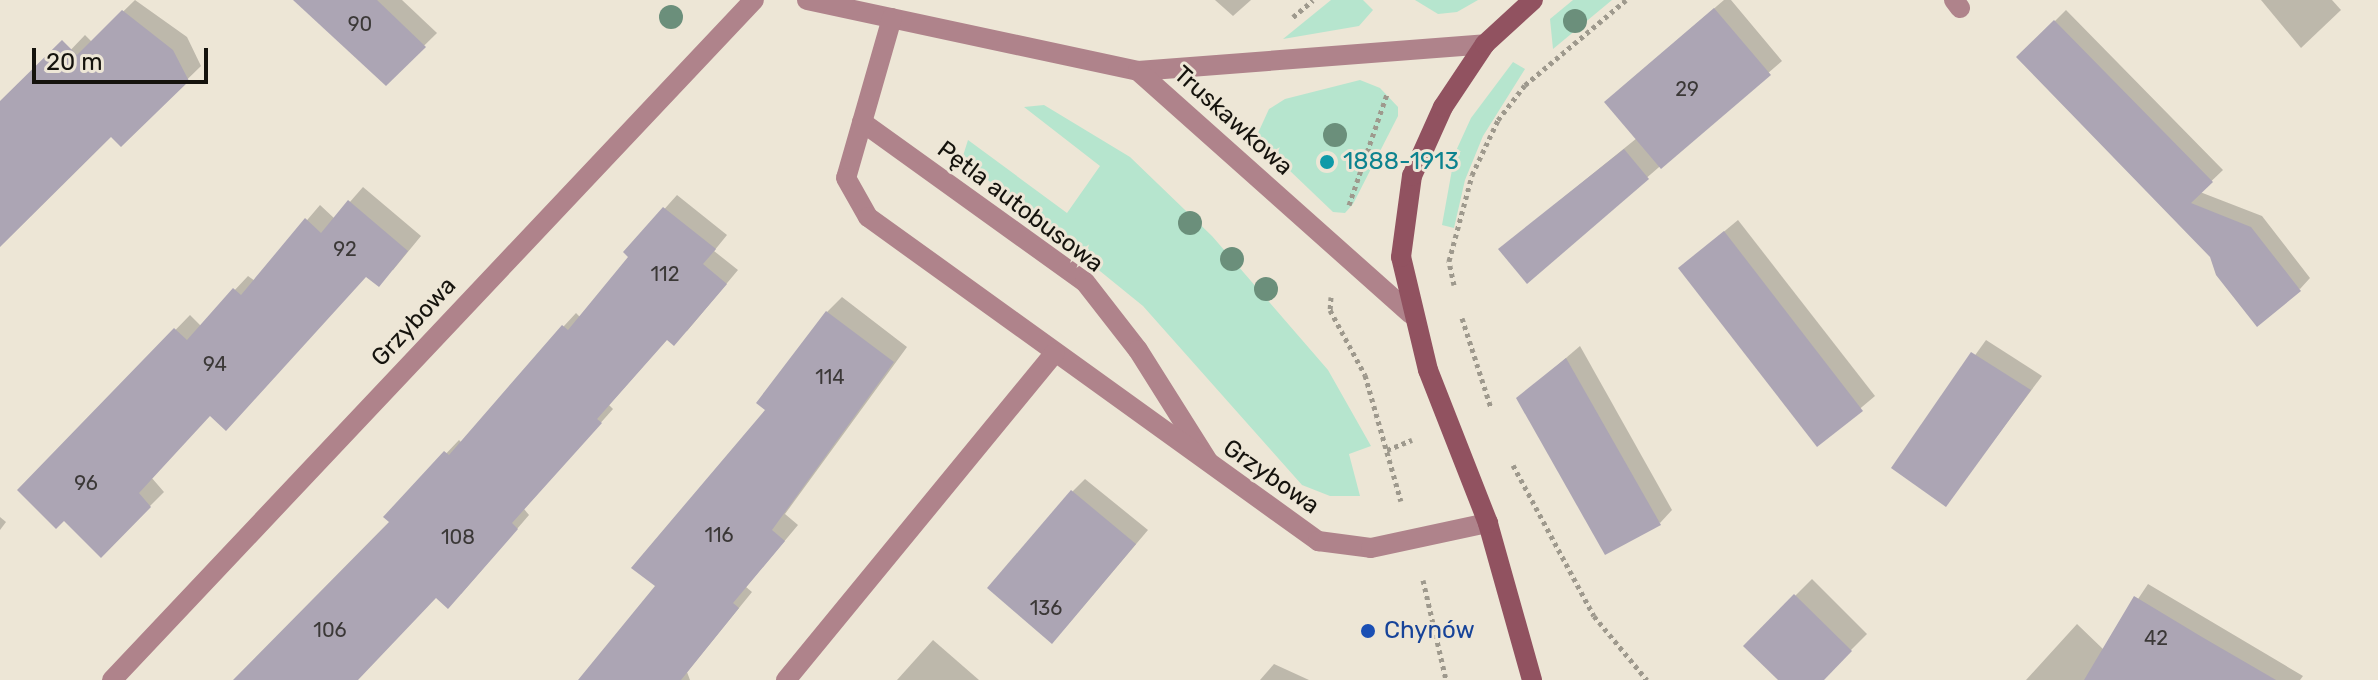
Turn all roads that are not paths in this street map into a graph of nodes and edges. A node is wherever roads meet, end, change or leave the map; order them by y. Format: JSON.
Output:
{"nodes":[{"id":1,"x":754,"y":0,"type":"edge"},
{"id":2,"x":807,"y":0,"type":"edge"},
{"id":3,"x":1533,"y":0,"type":"edge"},
{"id":4,"x":892,"y":18,"type":"junction"},
{"id":5,"x":1485,"y":44,"type":"junction"},
{"id":6,"x":1138,"y":71,"type":"junction"},
{"id":7,"x":862,"y":122,"type":"junction"},
{"id":8,"x":1411,"y":314,"type":"junction"},
{"id":9,"x":1055,"y":353,"type":"junction"},
{"id":10,"x":1212,"y":468,"type":"junction"},
{"id":11,"x":1488,"y":523,"type":"junction"},
{"id":12,"x":1537,"y":678,"type":"edge"},
{"id":13,"x":112,"y":680,"type":"edge"},
{"id":14,"x":786,"y":680,"type":"edge"}],
"edges":[{"from":1,"to":13,"type":"street","name":"Grzybowa"},
{"from":2,"to":4,"type":"street"},
{"from":3,"to":5,"type":"street","name":"Truskawkowa"},
{"from":4,"to":6,"type":"street"},
{"from":4,"to":7,"type":"street","name":"Grzybowa"},
{"from":5,"to":6,"type":"street","name":"Truskawkowa"},
{"from":5,"to":8,"type":"street","name":"Truskawkowa"},
{"from":6,"to":8,"type":"street","name":"Truskawkowa"},
{"from":7,"to":9,"type":"street","name":"Grzybowa"},
{"from":7,"to":10,"type":"street","name":"Pętla autobusowa"},
{"from":8,"to":11,"type":"street","name":"Truskawkowa"},
{"from":9,"to":10,"type":"street","name":"Grzybowa"},
{"from":9,"to":14,"type":"street"},
{"from":10,"to":11,"type":"street","name":"Grzybowa"},
{"from":11,"to":12,"type":"street","name":"Truskawkowa"}]}
